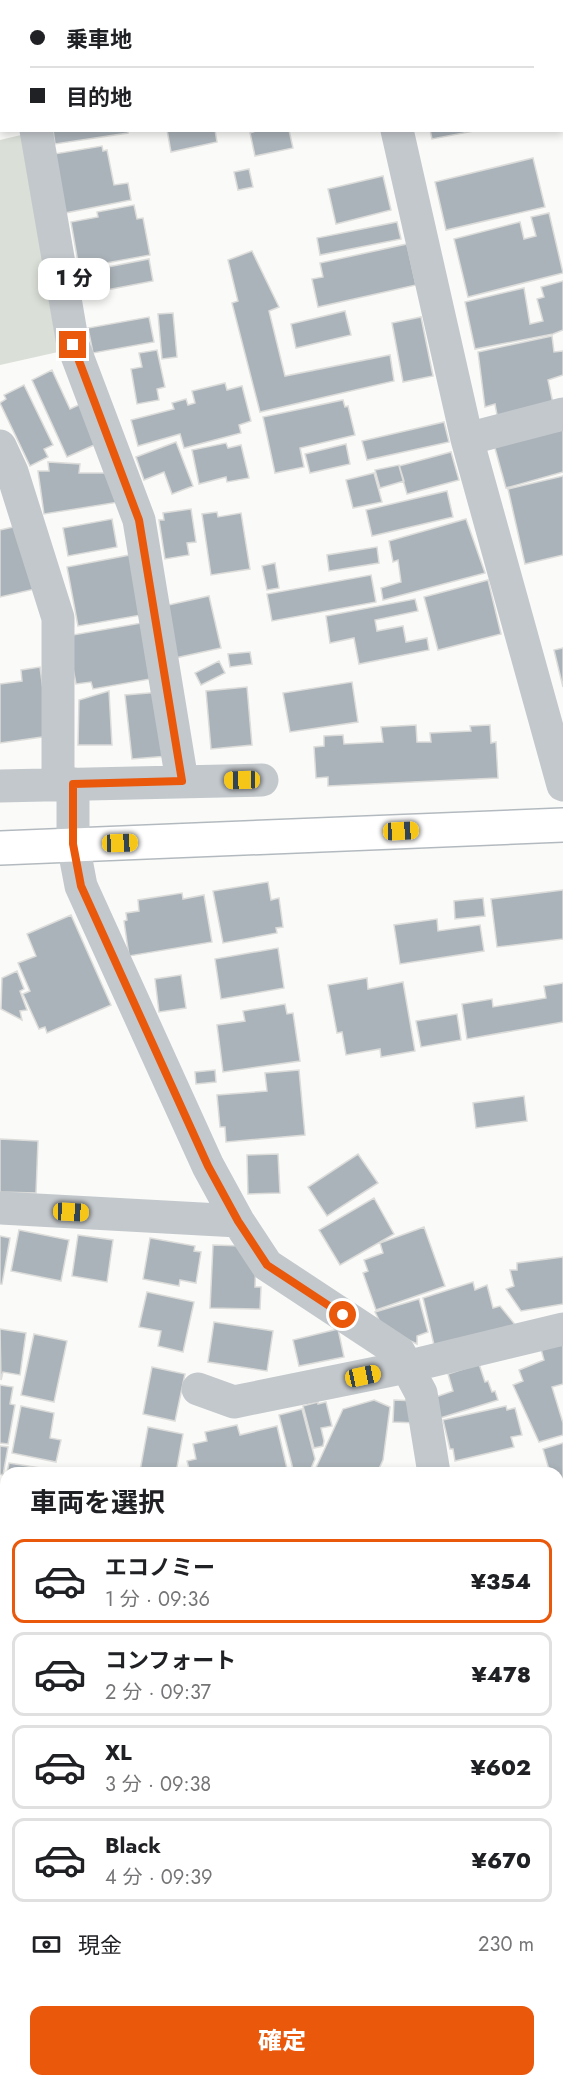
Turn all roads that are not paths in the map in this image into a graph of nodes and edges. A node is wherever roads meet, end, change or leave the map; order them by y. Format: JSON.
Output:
{"nodes":[{"id":1,"x":36,"y":132,"type":"edge"},
{"id":2,"x":397,"y":132,"type":"edge"},
{"id":3,"x":563,"y":414,"type":"edge"},
{"id":4,"x":467,"y":439,"type":"junction"},
{"id":5,"x":0,"y":446,"type":"edge"},
{"id":6,"x":261,"y":780,"type":"dead end"},
{"id":7,"x":182,"y":781,"type":"junction"},
{"id":8,"x":66,"y":784,"type":"junction"},
{"id":9,"x":563,"y":785,"type":"edge"},
{"id":10,"x":0,"y":786,"type":"edge"},
{"id":11,"x":563,"y":825,"type":"edge"},
{"id":12,"x":73,"y":844,"type":"junction"},
{"id":13,"x":0,"y":848,"type":"edge"},
{"id":14,"x":0,"y":1208,"type":"edge"},
{"id":15,"x":238,"y":1221,"type":"junction"},
{"id":16,"x":563,"y":1329,"type":"edge"},
{"id":17,"x":406,"y":1366,"type":"junction"},
{"id":18,"x":198,"y":1389,"type":"dead end"},
{"id":19,"x":433,"y":1467,"type":"edge"}],
"edges":[{"from":1,"to":7,"type":"street"},
{"from":2,"to":4,"type":"street"},
{"from":3,"to":4,"type":"street"},
{"from":4,"to":9,"type":"street"},
{"from":5,"to":8,"type":"street"},
{"from":6,"to":7,"type":"street"},
{"from":7,"to":8,"type":"street"},
{"from":8,"to":10,"type":"street"},
{"from":8,"to":12,"type":"street"},
{"from":11,"to":12,"type":"street"},
{"from":12,"to":13,"type":"street"},
{"from":12,"to":15,"type":"street"},
{"from":14,"to":15,"type":"street"},
{"from":15,"to":17,"type":"street"},
{"from":16,"to":17,"type":"street"},
{"from":17,"to":18,"type":"street"},
{"from":17,"to":19,"type":"street"}]}
